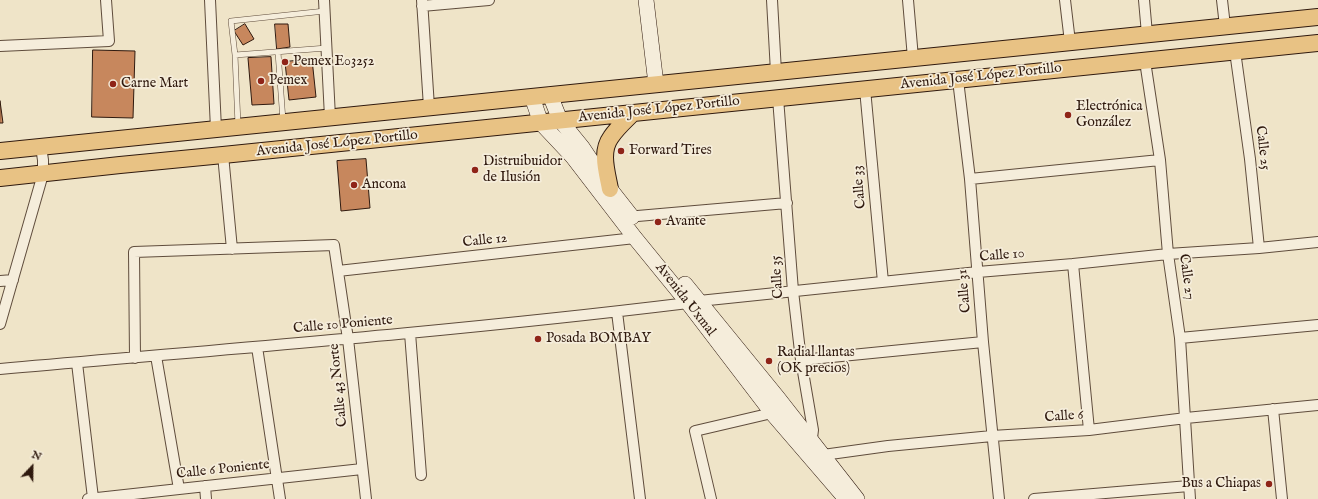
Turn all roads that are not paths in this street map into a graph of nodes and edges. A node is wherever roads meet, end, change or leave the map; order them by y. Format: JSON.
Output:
{"nodes":[{"id":1,"x":106,"y":0,"type":"edge"},
{"id":2,"x":210,"y":0,"type":"edge"},
{"id":3,"x":324,"y":0,"type":"edge"},
{"id":4,"x":488,"y":0,"type":"edge"},
{"id":5,"x":646,"y":0,"type":"edge"},
{"id":6,"x":772,"y":0,"type":"edge"},
{"id":7,"x":908,"y":0,"type":"edge"},
{"id":8,"x":1065,"y":0,"type":"edge"},
{"id":9,"x":1144,"y":0,"type":"edge"},
{"id":10,"x":1222,"y":0,"type":"edge"},
{"id":11,"x":422,"y":3,"type":"edge"},
{"id":12,"x":325,"y":11,"type":"junction"},
{"id":13,"x":1318,"y":16,"type":"edge"},
{"id":14,"x":1225,"y":26,"type":"junction"},
{"id":15,"x":1147,"y":34,"type":"junction"},
{"id":16,"x":1070,"y":42,"type":"junction"},
{"id":17,"x":1318,"y":43,"type":"edge"},
{"id":18,"x":0,"y":46,"type":"edge"},
{"id":19,"x":327,"y":48,"type":"junction"},
{"id":20,"x":1235,"y":51,"type":"junction"},
{"id":21,"x":278,"y":52,"type":"junction"},
{"id":22,"x":235,"y":55,"type":"junction"},
{"id":23,"x":913,"y":58,"type":"junction"},
{"id":24,"x":1145,"y":60,"type":"junction"},
{"id":25,"x":776,"y":72,"type":"junction"},
{"id":26,"x":958,"y":80,"type":"junction"},
{"id":27,"x":656,"y":84,"type":"junction"},
{"id":28,"x":865,"y":89,"type":"junction"},
{"id":29,"x":550,"y":95,"type":"junction"},
{"id":30,"x":532,"y":97,"type":"junction"},
{"id":31,"x":778,"y":98,"type":"junction"},
{"id":32,"x":429,"y":107,"type":"junction"},
{"id":33,"x":632,"y":114,"type":"junction"},
{"id":34,"x":330,"y":117,"type":"junction"},
{"id":35,"x":560,"y":120,"type":"junction"},
{"id":36,"x":283,"y":122,"type":"junction"},
{"id":37,"x":542,"y":123,"type":"junction"},
{"id":38,"x":238,"y":127,"type":"junction"},
{"id":39,"x":209,"y":130,"type":"junction"},
{"id":40,"x":41,"y":147,"type":"junction"},
{"id":41,"x":0,"y":151,"type":"edge"},
{"id":42,"x":223,"y":156,"type":"junction"},
{"id":43,"x":1160,"y":160,"type":"junction"},
{"id":44,"x":120,"y":165,"type":"junction"},
{"id":45,"x":43,"y":174,"type":"junction"},
{"id":46,"x":0,"y":178,"type":"edge"},
{"id":47,"x":970,"y":179,"type":"junction"},
{"id":48,"x":610,"y":189,"type":"junction"},
{"id":49,"x":787,"y":203,"type":"junction"},
{"id":50,"x":626,"y":217,"type":"junction"},
{"id":51,"x":635,"y":238,"type":"junction"},
{"id":52,"x":1318,"y":242,"type":"edge"},
{"id":53,"x":1259,"y":248,"type":"junction"},
{"id":54,"x":232,"y":249,"type":"junction"},
{"id":55,"x":1168,"y":254,"type":"junction"},
{"id":56,"x":1073,"y":264,"type":"junction"},
{"id":57,"x":338,"y":271,"type":"junction"},
{"id":58,"x":978,"y":272,"type":"junction"},
{"id":59,"x":13,"y":280,"type":"junction"},
{"id":60,"x":0,"y":281,"type":"edge"},
{"id":61,"x":883,"y":282,"type":"junction"},
{"id":62,"x":793,"y":291,"type":"junction"},
{"id":63,"x":694,"y":302,"type":"junction"},
{"id":64,"x":617,"y":312,"type":"junction"},
{"id":65,"x":0,"y":324,"type":"edge"},
{"id":66,"x":1318,"y":325,"type":"edge"},
{"id":67,"x":410,"y":333,"type":"junction"},
{"id":68,"x":1180,"y":338,"type":"junction"},
{"id":69,"x":348,"y":339,"type":"junction"},
{"id":70,"x":983,"y":342,"type":"junction"},
{"id":71,"x":256,"y":347,"type":"junction"},
{"id":72,"x":156,"y":356,"type":"junction"},
{"id":73,"x":135,"y":358,"type":"junction"},
{"id":74,"x":801,"y":360,"type":"junction"},
{"id":75,"x":77,"y":363,"type":"junction"},
{"id":76,"x":0,"y":369,"type":"edge"},
{"id":77,"x":1318,"y":405,"type":"edge"},
{"id":78,"x":1273,"y":409,"type":"junction"},
{"id":79,"x":772,"y":413,"type":"junction"},
{"id":80,"x":1186,"y":418,"type":"junction"},
{"id":81,"x":1089,"y":430,"type":"junction"},
{"id":82,"x":992,"y":436,"type":"junction"},
{"id":83,"x":806,"y":443,"type":"junction"},
{"id":84,"x":819,"y":458,"type":"junction"},
{"id":85,"x":362,"y":469,"type":"junction"},
{"id":86,"x":421,"y":475,"type":"dead end"},
{"id":87,"x":277,"y":478,"type":"junction"},
{"id":88,"x":204,"y":486,"type":"junction"},
{"id":89,"x":1189,"y":486,"type":"junction"},
{"id":90,"x":179,"y":489,"type":"junction"},
{"id":91,"x":121,"y":497,"type":"edge"},
{"id":92,"x":93,"y":498,"type":"edge"},
{"id":93,"x":88,"y":499,"type":"edge"},
{"id":94,"x":206,"y":499,"type":"edge"},
{"id":95,"x":280,"y":499,"type":"edge"},
{"id":96,"x":366,"y":499,"type":"edge"},
{"id":97,"x":640,"y":499,"type":"edge"},
{"id":98,"x":711,"y":499,"type":"edge"},
{"id":99,"x":846,"y":499,"type":"edge"},
{"id":100,"x":857,"y":499,"type":"edge"},
{"id":101,"x":999,"y":499,"type":"edge"},
{"id":102,"x":1034,"y":499,"type":"edge"},
{"id":103,"x":1190,"y":499,"type":"edge"},
{"id":104,"x":1282,"y":499,"type":"edge"}],
"edges":[{"from":1,"to":18,"type":"street"},
{"from":2,"to":39,"type":"street"},
{"from":3,"to":12,"type":"street"},
{"from":4,"to":11,"type":"street"},
{"from":5,"to":27,"type":"main road"},
{"from":6,"to":25,"type":"street"},
{"from":7,"to":23,"type":"street"},
{"from":8,"to":16,"type":"street"},
{"from":9,"to":15,"type":"street"},
{"from":10,"to":14,"type":"street"},
{"from":11,"to":32,"type":"street"},
{"from":12,"to":19,"type":"street"},
{"from":12,"to":22,"type":"lane"},
{"from":13,"to":14,"type":"main road","name":"Avenida José López Portillo"},
{"from":14,"to":15,"type":"main road","name":"Avenida José López Portillo"},
{"from":15,"to":16,"type":"main road","name":"Avenida José López Portillo"},
{"from":16,"to":23,"type":"main road","name":"Avenida José López Portillo"},
{"from":17,"to":20,"type":"main road","name":"Avenida José López Portillo"},
{"from":19,"to":21,"type":"lane"},
{"from":19,"to":34,"type":"street"},
{"from":20,"to":24,"type":"main road","name":"Avenida José López Portillo"},
{"from":20,"to":53,"type":"street","name":"Calle 25"},
{"from":21,"to":22,"type":"lane"},
{"from":21,"to":36,"type":"lane"},
{"from":22,"to":38,"type":"lane"},
{"from":23,"to":25,"type":"main road","name":"Avenida José López Portillo"},
{"from":24,"to":26,"type":"main road","name":"Avenida José López Portillo"},
{"from":24,"to":43,"type":"street","name":"Calle 27"},
{"from":25,"to":27,"type":"main road","name":"Avenida José López Portillo"},
{"from":26,"to":28,"type":"main road","name":"Avenida José López Portillo"},
{"from":26,"to":47,"type":"street","name":"Calle 31"},
{"from":27,"to":29,"type":"main road","name":"Avenida José López Portillo"},
{"from":28,"to":31,"type":"main road","name":"Avenida José López Portillo"},
{"from":28,"to":61,"type":"street","name":"Calle 33"},
{"from":29,"to":30,"type":"main road","name":"Avenida José López Portillo"},
{"from":29,"to":35,"type":"main road","name":"Avenida Uxmal"},
{"from":30,"to":32,"type":"main road","name":"Avenida José López Portillo"},
{"from":30,"to":37,"type":"main road","name":"Avenida Uxmal"},
{"from":31,"to":33,"type":"main road","name":"Avenida José López Portillo"},
{"from":31,"to":49,"type":"street","name":"Calle 35"},
{"from":32,"to":34,"type":"main road","name":"Avenida José López Portillo"},
{"from":33,"to":35,"type":"main road","name":"Avenida José López Portillo"},
{"from":33,"to":48,"type":"main road"},
{"from":34,"to":36,"type":"main road","name":"Avenida José López Portillo"},
{"from":35,"to":37,"type":"main road","name":"Avenida José López Portillo"},
{"from":35,"to":48,"type":"main road","name":"Avenida Uxmal"},
{"from":36,"to":38,"type":"main road","name":"Avenida José López Portillo"},
{"from":37,"to":42,"type":"main road","name":"Avenida José López Portillo"},
{"from":37,"to":50,"type":"main road","name":"Avenida Uxmal"},
{"from":38,"to":39,"type":"main road","name":"Avenida José López Portillo"},
{"from":39,"to":40,"type":"main road","name":"Avenida José López Portillo"},
{"from":39,"to":44,"type":"main road"},
{"from":40,"to":41,"type":"main road","name":"Avenida José López Portillo"},
{"from":40,"to":45,"type":"street"},
{"from":42,"to":44,"type":"main road","name":"Avenida José López Portillo"},
{"from":42,"to":54,"type":"street"},
{"from":43,"to":47,"type":"street"},
{"from":43,"to":55,"type":"street","name":"Calle 27"},
{"from":44,"to":45,"type":"main road","name":"Avenida José López Portillo"},
{"from":45,"to":46,"type":"main road","name":"Avenida José López Portillo"},
{"from":45,"to":59,"type":"street"},
{"from":47,"to":58,"type":"street","name":"Calle 31"},
{"from":48,"to":50,"type":"main road","name":"Avenida Uxmal"},
{"from":49,"to":50,"type":"street"},
{"from":49,"to":62,"type":"street","name":"Calle 35"},
{"from":50,"to":51,"type":"main road","name":"Avenida Uxmal"},
{"from":50,"to":63,"type":"main road","name":"Avenida Uxmal"},
{"from":51,"to":57,"type":"street","name":"Calle 12"},
{"from":51,"to":63,"type":"main road","name":"Avenida Uxmal"},
{"from":52,"to":53,"type":"street","name":"Calle 10"},
{"from":53,"to":55,"type":"street","name":"Calle 10"},
{"from":54,"to":57,"type":"street","name":"Calle 43 Norte"},
{"from":54,"to":73,"type":"street"},
{"from":55,"to":56,"type":"street","name":"Calle 10"},
{"from":55,"to":68,"type":"street","name":"Calle 27"},
{"from":56,"to":58,"type":"street","name":"Calle 10"},
{"from":56,"to":81,"type":"street"},
{"from":57,"to":69,"type":"street","name":"Calle 43 Norte"},
{"from":58,"to":61,"type":"street","name":"Calle 10"},
{"from":58,"to":70,"type":"street","name":"Calle 31"},
{"from":59,"to":60,"type":"street"},
{"from":59,"to":65,"type":"street"},
{"from":61,"to":62,"type":"street","name":"Calle 10"},
{"from":62,"to":63,"type":"street","name":"Calle 10"},
{"from":62,"to":74,"type":"street","name":"Calle 35"},
{"from":63,"to":64,"type":"street","name":"Calle 10 Poniente"},
{"from":63,"to":79,"type":"main road","name":"Avenida Uxmal"},
{"from":63,"to":83,"type":"main road","name":"Avenida Uxmal"},
{"from":64,"to":67,"type":"street","name":"Calle 10 Poniente"},
{"from":64,"to":97,"type":"street"},
{"from":66,"to":68,"type":"street"},
{"from":67,"to":69,"type":"street","name":"Calle 10 Poniente"},
{"from":67,"to":86,"type":"street"},
{"from":68,"to":80,"type":"street","name":"Calle 27"},
{"from":69,"to":71,"type":"street","name":"Calle 10 Poniente"},
{"from":69,"to":85,"type":"street","name":"Calle 43 Norte"},
{"from":70,"to":74,"type":"street"},
{"from":70,"to":82,"type":"street","name":"Calle 31"},
{"from":71,"to":72,"type":"street","name":"Calle 10 Poniente"},
{"from":71,"to":87,"type":"street"},
{"from":72,"to":73,"type":"street","name":"Calle 10 Poniente"},
{"from":72,"to":90,"type":"street"},
{"from":73,"to":75,"type":"street","name":"Calle 10 Poniente"},
{"from":74,"to":83,"type":"street","name":"Calle 35"},
{"from":75,"to":76,"type":"street","name":"Calle 10 Poniente"},
{"from":75,"to":92,"type":"street"},
{"from":77,"to":78,"type":"street","name":"Calle 6"},
{"from":78,"to":80,"type":"street","name":"Calle 6"},
{"from":78,"to":104,"type":"street"},
{"from":79,"to":83,"type":"main road","name":"Avenida Uxmal"},
{"from":79,"to":98,"type":"street"},
{"from":80,"to":81,"type":"street","name":"Calle 6"},
{"from":80,"to":89,"type":"street","name":"Calle 27"},
{"from":81,"to":82,"type":"street","name":"Calle 6"},
{"from":82,"to":84,"type":"street","name":"Calle 6"},
{"from":82,"to":101,"type":"street","name":"Calle 31"},
{"from":83,"to":84,"type":"main road","name":"Avenida Uxmal"},
{"from":84,"to":99,"type":"main road","name":"Avenida Uxmal"},
{"from":84,"to":100,"type":"main road","name":"Avenida Uxmal"},
{"from":85,"to":87,"type":"street","name":"Calle 6 Poniente"},
{"from":85,"to":96,"type":"street","name":"Calle 43 Norte"},
{"from":87,"to":88,"type":"street","name":"Calle 6 Poniente"},
{"from":87,"to":95,"type":"street"},
{"from":88,"to":90,"type":"street","name":"Calle 6 Poniente"},
{"from":88,"to":94,"type":"street"},
{"from":89,"to":102,"type":"street"},
{"from":89,"to":103,"type":"street","name":"Calle 27"},
{"from":90,"to":91,"type":"street","name":"Calle 6 Poniente"},
{"from":91,"to":92,"type":"street","name":"Calle 6 Poniente"},
{"from":92,"to":93,"type":"street","name":"Calle 6 Poniente"}]}
